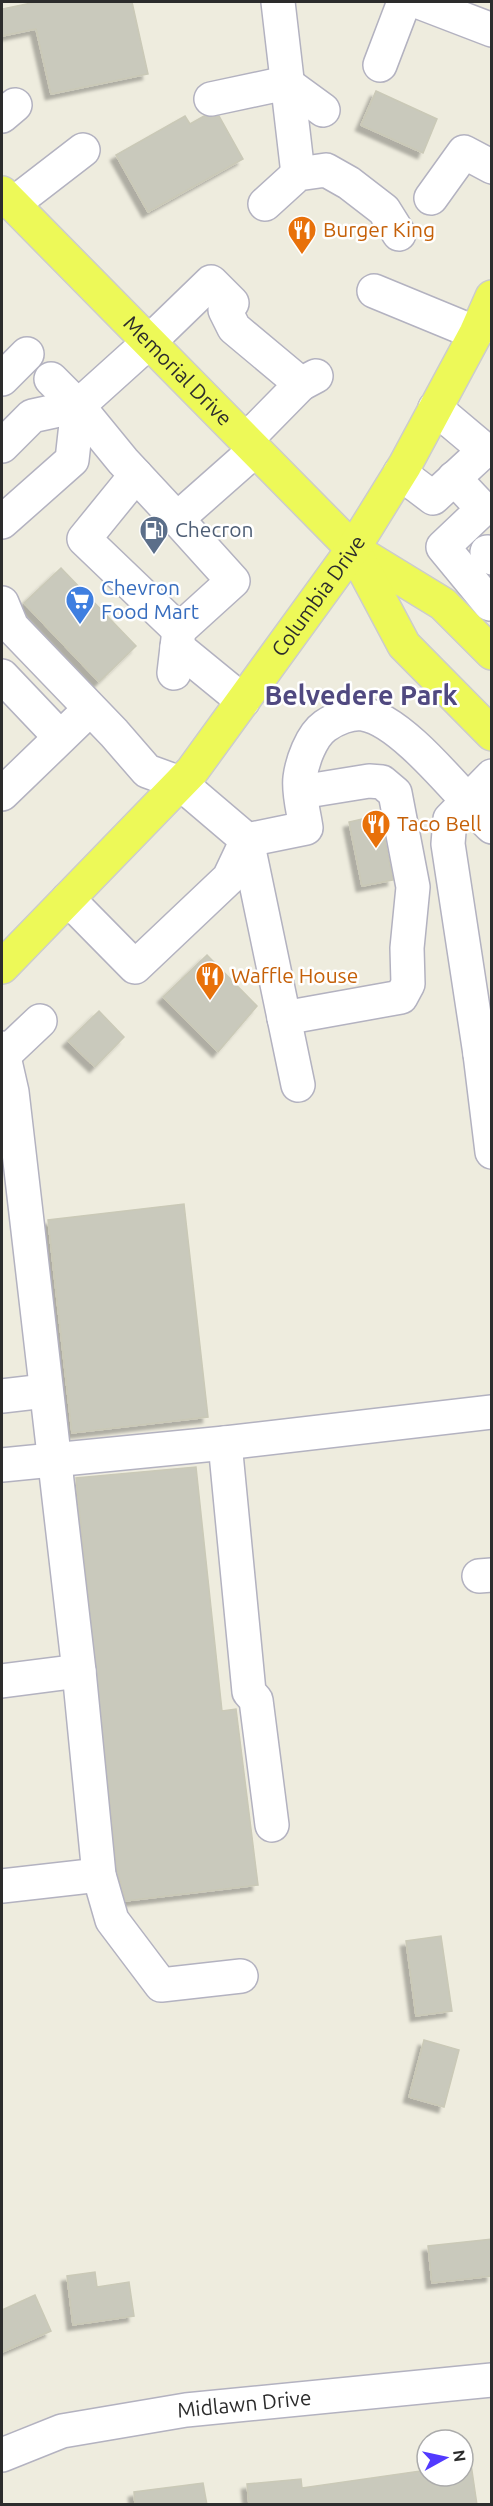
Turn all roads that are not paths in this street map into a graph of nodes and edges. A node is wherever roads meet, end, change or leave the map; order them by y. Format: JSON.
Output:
{"nodes":[{"id":1,"x":278,"y":2,"type":"edge"},
{"id":2,"x":404,"y":2,"type":"edge"},
{"id":3,"x":419,"y":2,"type":"edge"},
{"id":4,"x":492,"y":30,"type":"edge"},
{"id":5,"x":380,"y":65,"type":"dead end"},
{"id":6,"x":286,"y":83,"type":"junction"},
{"id":7,"x":211,"y":99,"type":"dead end"},
{"id":8,"x":323,"y":110,"type":"dead end"},
{"id":9,"x":83,"y":150,"type":"dead end"},
{"id":10,"x":492,"y":167,"type":"edge"},
{"id":11,"x":298,"y":174,"type":"junction"},
{"id":12,"x":431,"y":198,"type":"dead end"},
{"id":13,"x":7,"y":199,"type":"edge"},
{"id":14,"x":265,"y":204,"type":"dead end"},
{"id":15,"x":399,"y":234,"type":"dead end"},
{"id":16,"x":374,"y":291,"type":"dead end"},
{"id":17,"x":492,"y":297,"type":"edge"},
{"id":18,"x":476,"y":333,"type":"junction"},
{"id":19,"x":149,"y":342,"type":"junction"},
{"id":20,"x":27,"y":354,"type":"dead end"},
{"id":21,"x":51,"y":379,"type":"dead end"},
{"id":22,"x":2,"y":380,"type":"edge"},
{"id":23,"x":78,"y":406,"type":"junction"},
{"id":24,"x":435,"y":408,"type":"junction"},
{"id":25,"x":250,"y":445,"type":"junction"},
{"id":26,"x":2,"y":446,"type":"edge"},
{"id":27,"x":488,"y":454,"type":"edge"},
{"id":28,"x":400,"y":473,"type":"junction"},
{"id":29,"x":136,"y":475,"type":"junction"},
{"id":30,"x":454,"y":478,"type":"junction"},
{"id":31,"x":177,"y":519,"type":"junction"},
{"id":32,"x":2,"y":522,"type":"edge"},
{"id":33,"x":483,"y":528,"type":"edge"},
{"id":34,"x":353,"y":549,"type":"junction"},
{"id":35,"x":2,"y":603,"type":"edge"},
{"id":36,"x":491,"y":603,"type":"edge"},
{"id":37,"x":465,"y":626,"type":"junction"},
{"id":38,"x":2,"y":641,"type":"edge"},
{"id":39,"x":177,"y":650,"type":"junction"},
{"id":40,"x":492,"y":653,"type":"edge"},
{"id":41,"x":25,"y":688,"type":"edge"},
{"id":42,"x":243,"y":701,"type":"junction"},
{"id":43,"x":90,"y":709,"type":"junction"},
{"id":44,"x":492,"y":734,"type":"edge"},
{"id":45,"x":60,"y":738,"type":"junction"},
{"id":46,"x":492,"y":776,"type":"edge"},
{"id":47,"x":180,"y":783,"type":"junction"},
{"id":48,"x":301,"y":792,"type":"junction"},
{"id":49,"x":2,"y":794,"type":"edge"},
{"id":50,"x":466,"y":801,"type":"junction"},
{"id":51,"x":492,"y":827,"type":"edge"},
{"id":52,"x":247,"y":840,"type":"junction"},
{"id":53,"x":68,"y":899,"type":"junction"},
{"id":54,"x":2,"y":967,"type":"edge"},
{"id":55,"x":482,"y":1006,"type":"edge"},
{"id":56,"x":284,"y":1018,"type":"junction"},
{"id":57,"x":40,"y":1021,"type":"dead end"},
{"id":58,"x":2,"y":1052,"type":"edge"},
{"id":59,"x":486,"y":1054,"type":"edge"},
{"id":60,"x":298,"y":1085,"type":"dead end"},
{"id":61,"x":8,"y":1127,"type":"edge"},
{"id":62,"x":492,"y":1152,"type":"edge"},
{"id":63,"x":45,"y":1391,"type":"junction"},
{"id":64,"x":2,"y":1396,"type":"edge"},
{"id":65,"x":492,"y":1412,"type":"edge"},
{"id":66,"x":225,"y":1443,"type":"junction"},
{"id":67,"x":54,"y":1460,"type":"junction"},
{"id":68,"x":2,"y":1465,"type":"edge"},
{"id":69,"x":78,"y":1671,"type":"junction"},
{"id":70,"x":2,"y":1681,"type":"edge"},
{"id":71,"x":272,"y":1825,"type":"dead end"},
{"id":72,"x":99,"y":1875,"type":"junction"},
{"id":73,"x":2,"y":1886,"type":"edge"},
{"id":74,"x":241,"y":1976,"type":"dead end"},
{"id":75,"x":492,"y":2380,"type":"edge"},
{"id":76,"x":2,"y":2455,"type":"edge"}],
"edges":[{"from":1,"to":6,"type":"street"},
{"from":2,"to":5,"type":"street"},
{"from":3,"to":4,"type":"street"},
{"from":6,"to":7,"type":"street"},
{"from":6,"to":8,"type":"street"},
{"from":6,"to":11,"type":"street"},
{"from":9,"to":13,"type":"street"},
{"from":10,"to":12,"type":"street"},
{"from":11,"to":14,"type":"street"},
{"from":11,"to":15,"type":"street"},
{"from":13,"to":19,"type":"main road","name":"Memorial Drive"},
{"from":16,"to":18,"type":"street"},
{"from":17,"to":18,"type":"main road","name":"Columbia Drive"},
{"from":18,"to":24,"type":"main road","name":"Columbia Drive"},
{"from":19,"to":23,"type":"street"},
{"from":19,"to":25,"type":"main road","name":"Memorial Drive"},
{"from":19,"to":25,"type":"street"},
{"from":20,"to":22,"type":"street"},
{"from":21,"to":23,"type":"street"},
{"from":23,"to":26,"type":"street"},
{"from":23,"to":29,"type":"street"},
{"from":23,"to":32,"type":"street"},
{"from":24,"to":27,"type":"street"},
{"from":24,"to":28,"type":"main road","name":"Columbia Drive"},
{"from":25,"to":31,"type":"street"},
{"from":25,"to":34,"type":"main road","name":"Memorial Drive"},
{"from":27,"to":30,"type":"street"},
{"from":28,"to":30,"type":"street"},
{"from":28,"to":34,"type":"main road","name":"Columbia Drive"},
{"from":29,"to":31,"type":"street"},
{"from":29,"to":39,"type":"street"},
{"from":30,"to":33,"type":"street"},
{"from":31,"to":39,"type":"street"},
{"from":33,"to":36,"type":"street"},
{"from":34,"to":37,"type":"main road","name":"Memorial Drive"},
{"from":34,"to":42,"type":"main road","name":"Columbia Drive"},
{"from":34,"to":44,"type":"main road","name":"Memorial Drive"},
{"from":35,"to":41,"type":"street"},
{"from":36,"to":37,"type":"street"},
{"from":37,"to":40,"type":"main road","name":"Memorial Drive"},
{"from":38,"to":41,"type":"street"},
{"from":39,"to":42,"type":"street"},
{"from":41,"to":43,"type":"street"},
{"from":41,"to":45,"type":"street"},
{"from":42,"to":47,"type":"main road","name":"Columbia Drive"},
{"from":43,"to":45,"type":"street"},
{"from":43,"to":47,"type":"street"},
{"from":45,"to":49,"type":"street"},
{"from":46,"to":50,"type":"street"},
{"from":47,"to":52,"type":"street"},
{"from":47,"to":53,"type":"main road","name":"Columbia Drive"},
{"from":48,"to":50,"type":"street"},
{"from":48,"to":52,"type":"street"},
{"from":48,"to":56,"type":"street"},
{"from":50,"to":51,"type":"street"},
{"from":50,"to":55,"type":"street"},
{"from":52,"to":53,"type":"street"},
{"from":52,"to":56,"type":"street"},
{"from":53,"to":54,"type":"main road","name":"Columbia Drive"},
{"from":55,"to":59,"type":"street"},
{"from":56,"to":60,"type":"street"},
{"from":57,"to":58,"type":"street"},
{"from":58,"to":61,"type":"street"},
{"from":59,"to":62,"type":"street"},
{"from":61,"to":63,"type":"street"},
{"from":63,"to":64,"type":"street"},
{"from":63,"to":67,"type":"street"},
{"from":65,"to":66,"type":"street"},
{"from":66,"to":67,"type":"street"},
{"from":66,"to":71,"type":"street"},
{"from":67,"to":68,"type":"street"},
{"from":67,"to":69,"type":"street"},
{"from":69,"to":70,"type":"street"},
{"from":69,"to":72,"type":"street"},
{"from":72,"to":73,"type":"street"},
{"from":72,"to":74,"type":"street"},
{"from":75,"to":76,"type":"street","name":"Midlawn Drive"}]}
